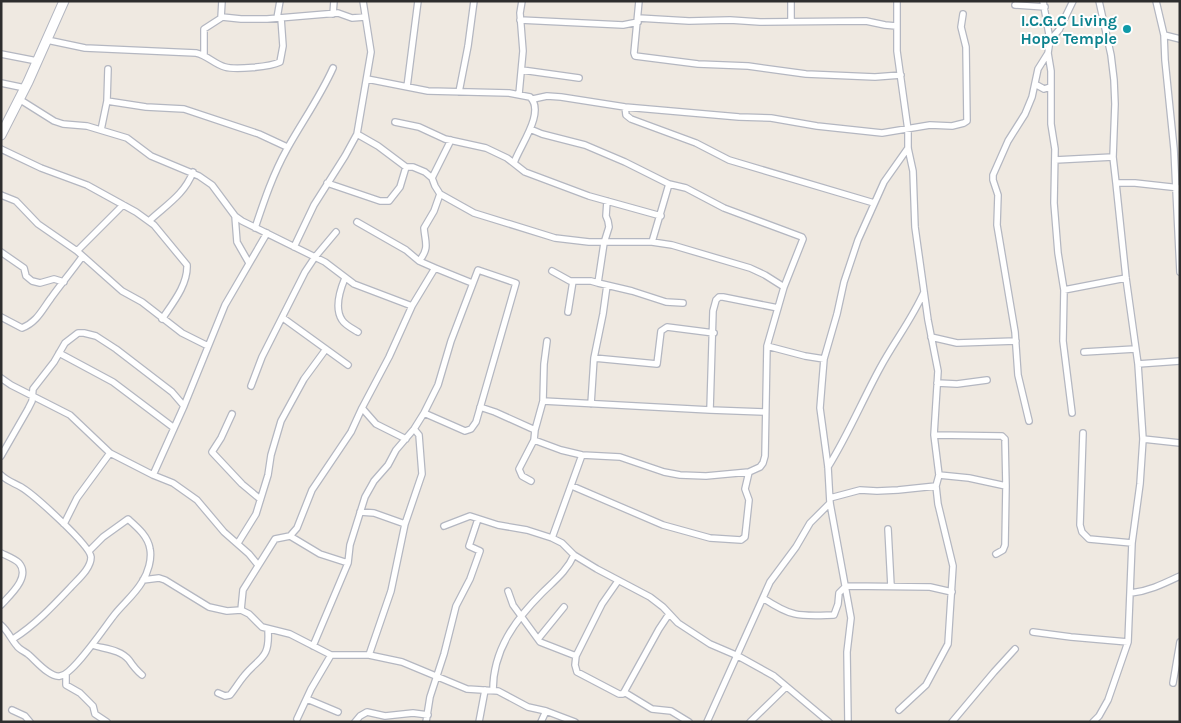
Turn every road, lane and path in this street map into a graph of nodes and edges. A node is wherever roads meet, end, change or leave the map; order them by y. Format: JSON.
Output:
{"nodes":[{"id":1,"x":64,"y":1,"type":"edge"},
{"id":2,"x":222,"y":1,"type":"edge"},
{"id":3,"x":280,"y":1,"type":"edge"},
{"id":4,"x":334,"y":1,"type":"edge"},
{"id":5,"x":364,"y":1,"type":"edge"},
{"id":6,"x":418,"y":1,"type":"edge"},
{"id":7,"x":474,"y":1,"type":"edge"},
{"id":8,"x":522,"y":1,"type":"edge"},
{"id":9,"x":639,"y":1,"type":"edge"},
{"id":10,"x":791,"y":1,"type":"edge"},
{"id":11,"x":897,"y":1,"type":"edge"},
{"id":12,"x":1073,"y":1,"type":"edge"},
{"id":13,"x":1099,"y":1,"type":"edge"},
{"id":14,"x":1156,"y":1,"type":"edge"},
{"id":15,"x":1044,"y":4,"type":"edge"},
{"id":16,"x":1015,"y":5,"type":"dead end"},
{"id":17,"x":333,"y":14,"type":"junction"},
{"id":18,"x":963,"y":14,"type":"dead end"},
{"id":19,"x":222,"y":17,"type":"junction"},
{"id":20,"x":365,"y":17,"type":"junction"},
{"id":21,"x":279,"y":18,"type":"junction"},
{"id":22,"x":520,"y":20,"type":"junction"},
{"id":23,"x":638,"y":20,"type":"junction"},
{"id":24,"x":792,"y":21,"type":"junction"},
{"id":25,"x":896,"y":26,"type":"junction"},
{"id":26,"x":1164,"y":35,"type":"junction"},
{"id":27,"x":1180,"y":39,"type":"edge"},
{"id":28,"x":46,"y":40,"type":"junction"},
{"id":29,"x":1050,"y":40,"type":"junction"},
{"id":30,"x":1048,"y":53,"type":"junction"},
{"id":31,"x":1,"y":54,"type":"edge"},
{"id":32,"x":204,"y":55,"type":"junction"},
{"id":33,"x":37,"y":61,"type":"junction"},
{"id":34,"x":333,"y":68,"type":"dead end"},
{"id":35,"x":108,"y":69,"type":"dead end"},
{"id":36,"x":522,"y":70,"type":"junction"},
{"id":37,"x":901,"y":75,"type":"junction"},
{"id":38,"x":579,"y":78,"type":"dead end"},
{"id":39,"x":367,"y":79,"type":"junction"},
{"id":40,"x":1,"y":83,"type":"edge"},
{"id":41,"x":1035,"y":84,"type":"junction"},
{"id":42,"x":407,"y":87,"type":"junction"},
{"id":43,"x":1050,"y":87,"type":"junction"},
{"id":44,"x":25,"y":88,"type":"junction"},
{"id":45,"x":459,"y":92,"type":"junction"},
{"id":46,"x":519,"y":94,"type":"junction"},
{"id":47,"x":19,"y":99,"type":"junction"},
{"id":48,"x":533,"y":99,"type":"junction"},
{"id":49,"x":107,"y":102,"type":"junction"},
{"id":50,"x":624,"y":107,"type":"junction"},
{"id":51,"x":395,"y":122,"type":"dead end"},
{"id":52,"x":530,"y":129,"type":"junction"},
{"id":53,"x":101,"y":130,"type":"junction"},
{"id":54,"x":908,"y":130,"type":"junction"},
{"id":55,"x":357,"y":134,"type":"junction"},
{"id":56,"x":1,"y":135,"type":"edge"},
{"id":57,"x":451,"y":140,"type":"junction"},
{"id":58,"x":287,"y":148,"type":"junction"},
{"id":59,"x":908,"y":148,"type":"junction"},
{"id":60,"x":1,"y":149,"type":"edge"},
{"id":61,"x":1114,"y":157,"type":"junction"},
{"id":62,"x":1055,"y":160,"type":"junction"},
{"id":63,"x":514,"y":163,"type":"junction"},
{"id":64,"x":406,"y":167,"type":"junction"},
{"id":65,"x":193,"y":172,"type":"junction"},
{"id":66,"x":432,"y":178,"type":"junction"},
{"id":67,"x":327,"y":183,"type":"junction"},
{"id":68,"x":1116,"y":183,"type":"junction"},
{"id":69,"x":668,"y":184,"type":"junction"},
{"id":70,"x":1178,"y":188,"type":"edge"},
{"id":71,"x":1,"y":194,"type":"edge"},
{"id":72,"x":440,"y":194,"type":"junction"},
{"id":73,"x":607,"y":200,"type":"junction"},
{"id":74,"x":874,"y":203,"type":"junction"},
{"id":75,"x":123,"y":205,"type":"junction"},
{"id":76,"x":235,"y":216,"type":"junction"},
{"id":77,"x":661,"y":216,"type":"junction"},
{"id":78,"x":149,"y":221,"type":"junction"},
{"id":79,"x":357,"y":222,"type":"dead end"},
{"id":80,"x":255,"y":228,"type":"junction"},
{"id":81,"x":336,"y":232,"type":"dead end"},
{"id":82,"x":267,"y":233,"type":"junction"},
{"id":83,"x":604,"y":242,"type":"junction"},
{"id":84,"x":652,"y":242,"type":"junction"},
{"id":85,"x":294,"y":247,"type":"junction"},
{"id":86,"x":77,"y":251,"type":"junction"},
{"id":87,"x":1,"y":252,"type":"edge"},
{"id":88,"x":315,"y":256,"type":"junction"},
{"id":89,"x":82,"y":258,"type":"junction"},
{"id":90,"x":419,"y":260,"type":"junction"},
{"id":91,"x":249,"y":263,"type":"junction"},
{"id":92,"x":435,"y":268,"type":"junction"},
{"id":93,"x":552,"y":271,"type":"dead end"},
{"id":94,"x":1180,"y":272,"type":"edge"},
{"id":95,"x":345,"y":278,"type":"junction"},
{"id":96,"x":1126,"y":278,"type":"junction"},
{"id":97,"x":64,"y":282,"type":"junction"},
{"id":98,"x":573,"y":282,"type":"junction"},
{"id":99,"x":472,"y":283,"type":"junction"},
{"id":100,"x":598,"y":283,"type":"junction"},
{"id":101,"x":607,"y":285,"type":"junction"},
{"id":102,"x":784,"y":287,"type":"junction"},
{"id":103,"x":1064,"y":290,"type":"junction"},
{"id":104,"x":924,"y":291,"type":"junction"},
{"id":105,"x":683,"y":303,"type":"dead end"},
{"id":106,"x":412,"y":306,"type":"junction"},
{"id":107,"x":778,"y":308,"type":"junction"},
{"id":108,"x":568,"y":312,"type":"dead end"},
{"id":109,"x":1,"y":316,"type":"edge"},
{"id":110,"x":282,"y":318,"type":"junction"},
{"id":111,"x":162,"y":319,"type":"junction"},
{"id":112,"x":358,"y":332,"type":"dead end"},
{"id":113,"x":714,"y":333,"type":"junction"},
{"id":114,"x":931,"y":337,"type":"junction"},
{"id":115,"x":547,"y":341,"type":"dead end"},
{"id":116,"x":1016,"y":341,"type":"junction"},
{"id":117,"x":208,"y":346,"type":"junction"},
{"id":118,"x":767,"y":346,"type":"junction"},
{"id":119,"x":326,"y":348,"type":"junction"},
{"id":120,"x":1136,"y":349,"type":"junction"},
{"id":121,"x":1084,"y":352,"type":"dead end"},
{"id":122,"x":59,"y":353,"type":"junction"},
{"id":123,"x":594,"y":358,"type":"junction"},
{"id":124,"x":824,"y":359,"type":"junction"},
{"id":125,"x":1180,"y":361,"type":"edge"},
{"id":126,"x":1138,"y":364,"type":"junction"},
{"id":127,"x":348,"y":365,"type":"dead end"},
{"id":128,"x":1,"y":378,"type":"edge"},
{"id":129,"x":987,"y":380,"type":"dead end"},
{"id":130,"x":937,"y":383,"type":"junction"},
{"id":131,"x":251,"y":386,"type":"dead end"},
{"id":132,"x":33,"y":396,"type":"junction"},
{"id":133,"x":543,"y":401,"type":"junction"},
{"id":134,"x":591,"y":404,"type":"junction"},
{"id":135,"x":184,"y":406,"type":"junction"},
{"id":136,"x":480,"y":407,"type":"junction"},
{"id":137,"x":362,"y":408,"type":"junction"},
{"id":138,"x":710,"y":410,"type":"junction"},
{"id":139,"x":765,"y":412,"type":"junction"},
{"id":140,"x":424,"y":413,"type":"junction"},
{"id":141,"x":1072,"y":413,"type":"dead end"},
{"id":142,"x":232,"y":414,"type":"dead end"},
{"id":143,"x":1029,"y":421,"type":"dead end"},
{"id":144,"x":174,"y":428,"type":"junction"},
{"id":145,"x":414,"y":428,"type":"junction"},
{"id":146,"x":535,"y":430,"type":"junction"},
{"id":147,"x":1083,"y":433,"type":"dead end"},
{"id":148,"x":934,"y":435,"type":"junction"},
{"id":149,"x":406,"y":439,"type":"junction"},
{"id":150,"x":1143,"y":439,"type":"junction"},
{"id":151,"x":534,"y":440,"type":"junction"},
{"id":152,"x":1180,"y":443,"type":"edge"},
{"id":153,"x":110,"y":453,"type":"junction"},
{"id":154,"x":582,"y":455,"type":"junction"},
{"id":155,"x":1,"y":456,"type":"edge"},
{"id":156,"x":828,"y":467,"type":"junction"},
{"id":157,"x":750,"y":472,"type":"junction"},
{"id":158,"x":1,"y":475,"type":"edge"},
{"id":159,"x":153,"y":475,"type":"junction"},
{"id":160,"x":939,"y":475,"type":"junction"},
{"id":161,"x":530,"y":480,"type":"dead end"},
{"id":162,"x":572,"y":486,"type":"junction"},
{"id":163,"x":936,"y":486,"type":"junction"},
{"id":164,"x":1006,"y":486,"type":"junction"},
{"id":165,"x":260,"y":499,"type":"junction"},
{"id":166,"x":830,"y":501,"type":"junction"},
{"id":167,"x":360,"y":512,"type":"junction"},
{"id":168,"x":478,"y":519,"type":"junction"},
{"id":169,"x":64,"y":524,"type":"junction"},
{"id":170,"x":405,"y":524,"type":"junction"},
{"id":171,"x":444,"y":526,"type":"dead end"},
{"id":172,"x":888,"y":529,"type":"dead end"},
{"id":173,"x":290,"y":536,"type":"junction"},
{"id":174,"x":552,"y":538,"type":"junction"},
{"id":175,"x":238,"y":543,"type":"junction"},
{"id":176,"x":1132,"y":543,"type":"junction"},
{"id":177,"x":89,"y":551,"type":"junction"},
{"id":178,"x":1,"y":552,"type":"edge"},
{"id":179,"x":996,"y":554,"type":"dead end"},
{"id":180,"x":574,"y":555,"type":"junction"},
{"id":181,"x":348,"y":563,"type":"junction"},
{"id":182,"x":258,"y":565,"type":"junction"},
{"id":183,"x":1180,"y":576,"type":"edge"},
{"id":184,"x":144,"y":580,"type":"junction"},
{"id":185,"x":618,"y":581,"type":"junction"},
{"id":186,"x":846,"y":586,"type":"junction"},
{"id":187,"x":891,"y":586,"type":"junction"},
{"id":188,"x":508,"y":591,"type":"dead end"},
{"id":189,"x":952,"y":592,"type":"junction"},
{"id":190,"x":1131,"y":593,"type":"junction"},
{"id":191,"x":764,"y":598,"type":"junction"},
{"id":192,"x":1,"y":605,"type":"edge"},
{"id":193,"x":564,"y":608,"type":"dead end"},
{"id":194,"x":242,"y":610,"type":"junction"},
{"id":195,"x":669,"y":614,"type":"junction"},
{"id":196,"x":522,"y":615,"type":"junction"},
{"id":197,"x":1,"y":625,"type":"edge"},
{"id":198,"x":268,"y":630,"type":"junction"},
{"id":199,"x":1034,"y":632,"type":"dead end"},
{"id":200,"x":13,"y":639,"type":"junction"},
{"id":201,"x":538,"y":639,"type":"junction"},
{"id":202,"x":1128,"y":642,"type":"junction"},
{"id":203,"x":1180,"y":642,"type":"edge"},
{"id":204,"x":92,"y":645,"type":"junction"},
{"id":205,"x":313,"y":646,"type":"junction"},
{"id":206,"x":1015,"y":649,"type":"dead end"},
{"id":207,"x":331,"y":654,"type":"junction"},
{"id":208,"x":369,"y":656,"type":"junction"},
{"id":209,"x":576,"y":656,"type":"junction"},
{"id":210,"x":738,"y":656,"type":"junction"},
{"id":211,"x":66,"y":674,"type":"junction"},
{"id":212,"x":142,"y":675,"type":"dead end"},
{"id":213,"x":438,"y":677,"type":"junction"},
{"id":214,"x":1173,"y":682,"type":"dead end"},
{"id":215,"x":786,"y":687,"type":"junction"},
{"id":216,"x":485,"y":690,"type":"junction"},
{"id":217,"x":493,"y":690,"type":"junction"},
{"id":218,"x":624,"y":692,"type":"junction"},
{"id":219,"x":218,"y":693,"type":"dead end"},
{"id":220,"x":307,"y":699,"type":"junction"},
{"id":221,"x":12,"y":710,"type":"dead end"},
{"id":222,"x":899,"y":710,"type":"dead end"},
{"id":223,"x":546,"y":711,"type":"junction"},
{"id":224,"x":338,"y":712,"type":"dead end"},
{"id":225,"x":428,"y":715,"type":"junction"},
{"id":226,"x":822,"y":716,"type":"junction"},
{"id":227,"x":297,"y":719,"type":"dead end"},
{"id":228,"x":30,"y":722,"type":"edge"},
{"id":229,"x":107,"y":722,"type":"edge"},
{"id":230,"x":355,"y":722,"type":"edge"},
{"id":231,"x":426,"y":722,"type":"edge"},
{"id":232,"x":479,"y":722,"type":"edge"},
{"id":233,"x":541,"y":722,"type":"edge"},
{"id":234,"x":575,"y":722,"type":"edge"},
{"id":235,"x":689,"y":722,"type":"edge"},
{"id":236,"x":707,"y":722,"type":"edge"},
{"id":237,"x":750,"y":722,"type":"edge"},
{"id":238,"x":818,"y":722,"type":"edge"},
{"id":239,"x":829,"y":722,"type":"edge"},
{"id":240,"x":848,"y":722,"type":"edge"},
{"id":241,"x":952,"y":722,"type":"edge"},
{"id":242,"x":1094,"y":722,"type":"edge"}],
"edges":[{"from":1,"to":28,"type":"street"},
{"from":2,"to":19,"type":"street"},
{"from":3,"to":21,"type":"street"},
{"from":4,"to":17,"type":"street"},
{"from":5,"to":20,"type":"street"},
{"from":6,"to":42,"type":"street"},
{"from":7,"to":45,"type":"street"},
{"from":8,"to":22,"type":"street"},
{"from":9,"to":23,"type":"street"},
{"from":10,"to":24,"type":"street"},
{"from":11,"to":25,"type":"street"},
{"from":12,"to":29,"type":"street"},
{"from":13,"to":61,"type":"street"},
{"from":14,"to":26,"type":"street"},
{"from":15,"to":16,"type":"street"},
{"from":15,"to":29,"type":"street"},
{"from":17,"to":20,"type":"street"},
{"from":17,"to":21,"type":"street"},
{"from":18,"to":54,"type":"street"},
{"from":19,"to":21,"type":"street"},
{"from":19,"to":32,"type":"street"},
{"from":20,"to":39,"type":"street"},
{"from":21,"to":32,"type":"street"},
{"from":22,"to":23,"type":"street"},
{"from":22,"to":36,"type":"street"},
{"from":23,"to":24,"type":"street"},
{"from":23,"to":37,"type":"street"},
{"from":24,"to":25,"type":"street"},
{"from":25,"to":37,"type":"street"},
{"from":26,"to":27,"type":"street"},
{"from":26,"to":70,"type":"street"},
{"from":28,"to":32,"type":"street"},
{"from":28,"to":33,"type":"street"},
{"from":29,"to":30,"type":"street"},
{"from":30,"to":41,"type":"street"},
{"from":30,"to":43,"type":"street"},
{"from":31,"to":33,"type":"street"},
{"from":33,"to":44,"type":"street"},
{"from":34,"to":58,"type":"street"},
{"from":35,"to":49,"type":"street"},
{"from":36,"to":38,"type":"street"},
{"from":36,"to":46,"type":"street"},
{"from":37,"to":54,"type":"street"},
{"from":39,"to":42,"type":"street"},
{"from":39,"to":55,"type":"street"},
{"from":40,"to":44,"type":"street"},
{"from":41,"to":43,"type":"street"},
{"from":41,"to":116,"type":"street"},
{"from":42,"to":45,"type":"street"},
{"from":43,"to":62,"type":"street"},
{"from":44,"to":47,"type":"street"},
{"from":45,"to":46,"type":"street"},
{"from":46,"to":48,"type":"street"},
{"from":47,"to":53,"type":"street"},
{"from":47,"to":56,"type":"street"},
{"from":48,"to":50,"type":"street"},
{"from":48,"to":52,"type":"street"},
{"from":49,"to":53,"type":"street"},
{"from":49,"to":58,"type":"street"},
{"from":50,"to":54,"type":"street"},
{"from":50,"to":74,"type":"street"},
{"from":51,"to":57,"type":"street"},
{"from":52,"to":63,"type":"street"},
{"from":52,"to":69,"type":"street"},
{"from":53,"to":65,"type":"street"},
{"from":54,"to":59,"type":"street"},
{"from":55,"to":64,"type":"street"},
{"from":55,"to":67,"type":"street"},
{"from":57,"to":63,"type":"street"},
{"from":57,"to":66,"type":"street"},
{"from":58,"to":80,"type":"street"},
{"from":59,"to":74,"type":"street"},
{"from":59,"to":104,"type":"street"},
{"from":60,"to":75,"type":"street"},
{"from":61,"to":62,"type":"street"},
{"from":61,"to":68,"type":"street"},
{"from":62,"to":103,"type":"street"},
{"from":63,"to":73,"type":"street"},
{"from":64,"to":66,"type":"street"},
{"from":64,"to":67,"type":"street"},
{"from":65,"to":76,"type":"street"},
{"from":65,"to":78,"type":"street"},
{"from":66,"to":72,"type":"street"},
{"from":67,"to":85,"type":"street"},
{"from":68,"to":70,"type":"street"},
{"from":68,"to":96,"type":"street"},
{"from":69,"to":77,"type":"street"},
{"from":69,"to":102,"type":"street"},
{"from":70,"to":94,"type":"street"},
{"from":71,"to":86,"type":"street"},
{"from":72,"to":83,"type":"street"},
{"from":72,"to":90,"type":"street"},
{"from":73,"to":77,"type":"street"},
{"from":73,"to":83,"type":"street"},
{"from":74,"to":124,"type":"street"},
{"from":75,"to":78,"type":"street"},
{"from":75,"to":86,"type":"street"},
{"from":76,"to":80,"type":"street"},
{"from":76,"to":91,"type":"street"},
{"from":77,"to":84,"type":"street"},
{"from":78,"to":111,"type":"street"},
{"from":79,"to":90,"type":"street"},
{"from":80,"to":82,"type":"street"},
{"from":81,"to":88,"type":"street"},
{"from":82,"to":85,"type":"street"},
{"from":82,"to":91,"type":"street"},
{"from":83,"to":84,"type":"street"},
{"from":83,"to":100,"type":"street"},
{"from":84,"to":102,"type":"street"},
{"from":85,"to":88,"type":"street"},
{"from":86,"to":89,"type":"street"},
{"from":87,"to":97,"type":"street"},
{"from":88,"to":95,"type":"street"},
{"from":88,"to":110,"type":"street"},
{"from":89,"to":97,"type":"street"},
{"from":89,"to":111,"type":"street"},
{"from":90,"to":92,"type":"street"},
{"from":91,"to":117,"type":"street"},
{"from":92,"to":99,"type":"street"},
{"from":92,"to":106,"type":"street"},
{"from":93,"to":98,"type":"street"},
{"from":95,"to":106,"type":"street"},
{"from":95,"to":112,"type":"street"},
{"from":96,"to":103,"type":"street"},
{"from":96,"to":120,"type":"street"},
{"from":97,"to":109,"type":"street"},
{"from":98,"to":100,"type":"street"},
{"from":98,"to":108,"type":"street"},
{"from":99,"to":136,"type":"street"},
{"from":99,"to":140,"type":"street"},
{"from":100,"to":101,"type":"street"},
{"from":101,"to":105,"type":"street"},
{"from":101,"to":123,"type":"street"},
{"from":102,"to":107,"type":"street"},
{"from":103,"to":141,"type":"street"},
{"from":104,"to":114,"type":"street"},
{"from":104,"to":156,"type":"street"},
{"from":106,"to":137,"type":"street"},
{"from":107,"to":113,"type":"street"},
{"from":107,"to":118,"type":"street"},
{"from":110,"to":119,"type":"street"},
{"from":110,"to":131,"type":"street"},
{"from":111,"to":117,"type":"street"},
{"from":113,"to":123,"type":"street"},
{"from":113,"to":138,"type":"street"},
{"from":114,"to":116,"type":"street"},
{"from":114,"to":130,"type":"street"},
{"from":115,"to":133,"type":"street"},
{"from":116,"to":143,"type":"street"},
{"from":117,"to":135,"type":"street"},
{"from":118,"to":124,"type":"street"},
{"from":118,"to":139,"type":"street"},
{"from":119,"to":127,"type":"street"},
{"from":119,"to":165,"type":"street"},
{"from":120,"to":121,"type":"street"},
{"from":120,"to":126,"type":"street"},
{"from":122,"to":132,"type":"street"},
{"from":122,"to":135,"type":"street"},
{"from":122,"to":144,"type":"street"},
{"from":123,"to":134,"type":"street"},
{"from":124,"to":156,"type":"street"},
{"from":125,"to":126,"type":"street"},
{"from":126,"to":150,"type":"street"},
{"from":128,"to":132,"type":"street"},
{"from":129,"to":130,"type":"street"},
{"from":130,"to":148,"type":"street"},
{"from":132,"to":153,"type":"street"},
{"from":132,"to":155,"type":"street"},
{"from":133,"to":134,"type":"street"},
{"from":133,"to":146,"type":"street"},
{"from":134,"to":138,"type":"street"},
{"from":135,"to":144,"type":"street"},
{"from":136,"to":140,"type":"street"},
{"from":136,"to":146,"type":"street"},
{"from":137,"to":149,"type":"street"},
{"from":137,"to":173,"type":"street"},
{"from":138,"to":139,"type":"street"},
{"from":139,"to":157,"type":"street"},
{"from":140,"to":145,"type":"street"},
{"from":142,"to":165,"type":"street"},
{"from":144,"to":159,"type":"street"},
{"from":145,"to":149,"type":"street"},
{"from":145,"to":170,"type":"street"},
{"from":146,"to":151,"type":"street"},
{"from":147,"to":176,"type":"street"},
{"from":148,"to":160,"type":"street"},
{"from":148,"to":164,"type":"street"},
{"from":149,"to":167,"type":"street"},
{"from":150,"to":152,"type":"street"},
{"from":150,"to":176,"type":"street"},
{"from":151,"to":154,"type":"street"},
{"from":151,"to":161,"type":"street"},
{"from":153,"to":159,"type":"street"},
{"from":153,"to":169,"type":"street"},
{"from":154,"to":157,"type":"street"},
{"from":154,"to":162,"type":"street"},
{"from":156,"to":166,"type":"street"},
{"from":157,"to":162,"type":"street"},
{"from":158,"to":169,"type":"street"},
{"from":159,"to":175,"type":"street"},
{"from":160,"to":163,"type":"street"},
{"from":160,"to":164,"type":"street"},
{"from":162,"to":174,"type":"street"},
{"from":163,"to":166,"type":"street"},
{"from":163,"to":189,"type":"street"},
{"from":164,"to":179,"type":"street"},
{"from":165,"to":175,"type":"street"},
{"from":166,"to":186,"type":"street"},
{"from":166,"to":191,"type":"street"},
{"from":167,"to":170,"type":"street"},
{"from":167,"to":181,"type":"street"},
{"from":168,"to":171,"type":"street"},
{"from":168,"to":174,"type":"street"},
{"from":168,"to":213,"type":"street"},
{"from":169,"to":177,"type":"street"},
{"from":170,"to":208,"type":"street"},
{"from":172,"to":187,"type":"street"},
{"from":173,"to":181,"type":"street"},
{"from":173,"to":182,"type":"street"},
{"from":174,"to":180,"type":"street"},
{"from":175,"to":182,"type":"street"},
{"from":176,"to":190,"type":"street"},
{"from":177,"to":184,"type":"street"},
{"from":177,"to":200,"type":"street"},
{"from":178,"to":192,"type":"street"},
{"from":180,"to":185,"type":"street"},
{"from":180,"to":196,"type":"street"},
{"from":181,"to":205,"type":"street"},
{"from":182,"to":194,"type":"street"},
{"from":183,"to":190,"type":"street"},
{"from":184,"to":194,"type":"street"},
{"from":184,"to":204,"type":"street"},
{"from":185,"to":195,"type":"street"},
{"from":185,"to":209,"type":"street"},
{"from":186,"to":187,"type":"street"},
{"from":186,"to":191,"type":"street"},
{"from":186,"to":240,"type":"street"},
{"from":187,"to":189,"type":"street"},
{"from":188,"to":196,"type":"street"},
{"from":189,"to":222,"type":"street"},
{"from":190,"to":202,"type":"street"},
{"from":191,"to":210,"type":"street"},
{"from":193,"to":201,"type":"street"},
{"from":194,"to":198,"type":"street"},
{"from":195,"to":210,"type":"street"},
{"from":195,"to":218,"type":"street"},
{"from":196,"to":201,"type":"street"},
{"from":196,"to":217,"type":"street"},
{"from":197,"to":200,"type":"street"},
{"from":198,"to":205,"type":"street"},
{"from":198,"to":219,"type":"street"},
{"from":199,"to":202,"type":"street"},
{"from":200,"to":211,"type":"street"},
{"from":201,"to":209,"type":"street"},
{"from":202,"to":242,"type":"street"},
{"from":203,"to":214,"type":"street"},
{"from":204,"to":211,"type":"street"},
{"from":204,"to":212,"type":"street"},
{"from":205,"to":207,"type":"street"},
{"from":206,"to":241,"type":"street"},
{"from":207,"to":208,"type":"street"},
{"from":207,"to":220,"type":"street"},
{"from":208,"to":213,"type":"street"},
{"from":209,"to":218,"type":"street"},
{"from":210,"to":215,"type":"street"},
{"from":210,"to":236,"type":"street"},
{"from":211,"to":229,"type":"street"},
{"from":213,"to":216,"type":"street"},
{"from":213,"to":225,"type":"street"},
{"from":215,"to":226,"type":"street"},
{"from":215,"to":237,"type":"street"},
{"from":216,"to":217,"type":"street"},
{"from":216,"to":232,"type":"street"},
{"from":217,"to":223,"type":"street"},
{"from":218,"to":235,"type":"street"},
{"from":220,"to":224,"type":"street"},
{"from":220,"to":227,"type":"street"},
{"from":221,"to":228,"type":"street"},
{"from":223,"to":233,"type":"street"},
{"from":223,"to":234,"type":"street"},
{"from":225,"to":230,"type":"street"},
{"from":225,"to":231,"type":"street"},
{"from":226,"to":238,"type":"street"},
{"from":226,"to":239,"type":"street"}]}
